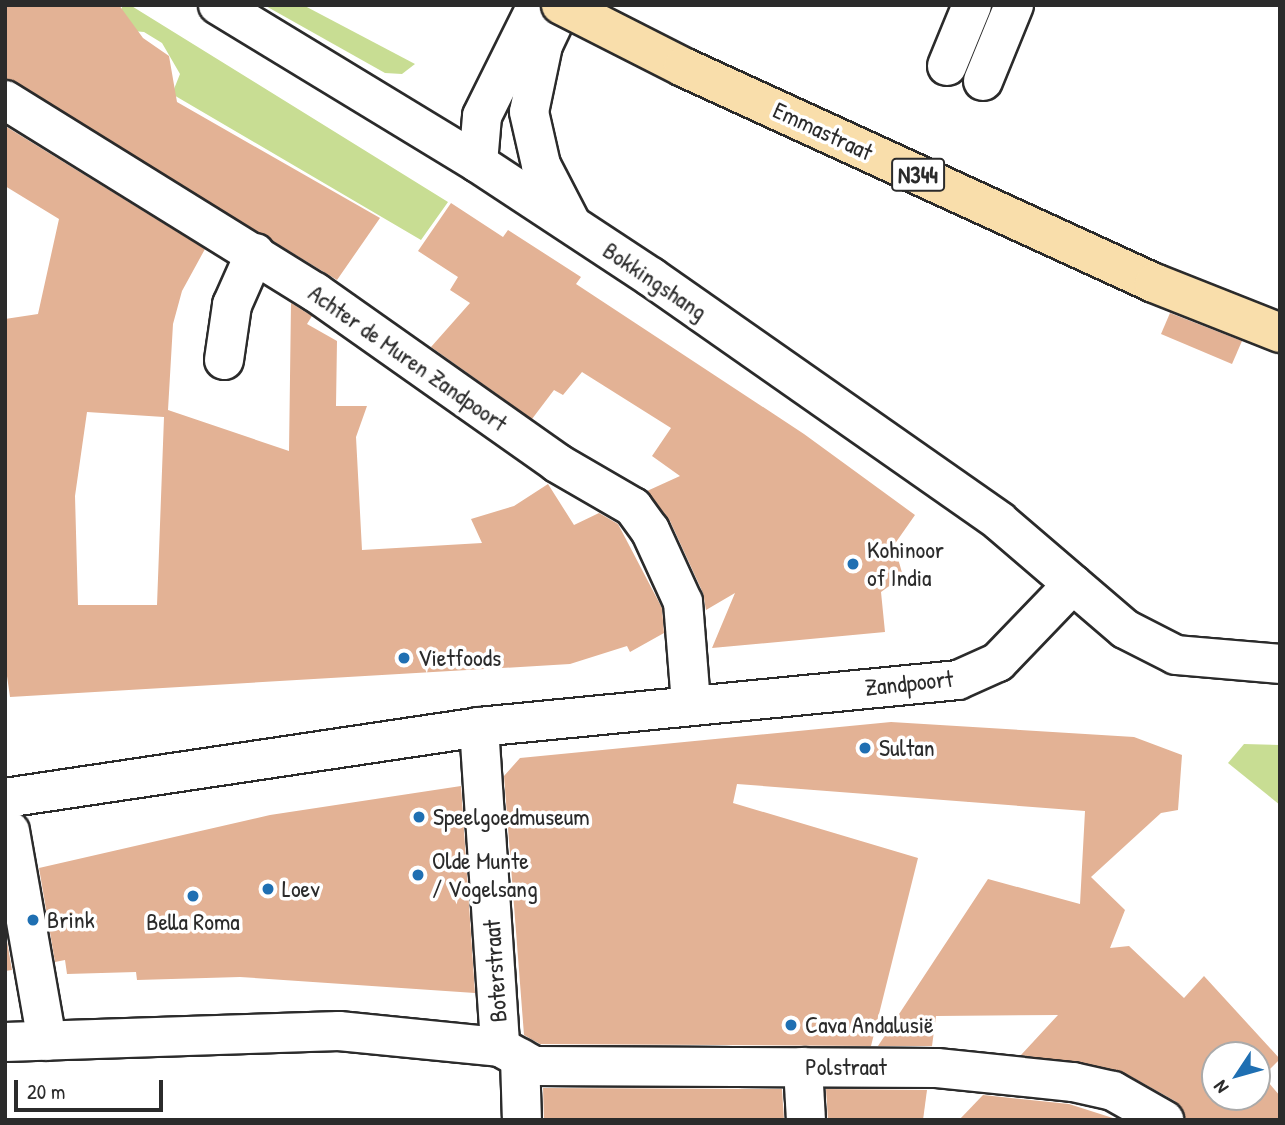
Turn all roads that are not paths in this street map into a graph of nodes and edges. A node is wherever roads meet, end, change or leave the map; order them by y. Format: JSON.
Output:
{"nodes":[{"id":1,"x":218,"y":5,"type":"edge"},
{"id":2,"x":537,"y":5,"type":"edge"},
{"id":3,"x":561,"y":5,"type":"edge"},
{"id":4,"x":972,"y":5,"type":"edge"},
{"id":5,"x":1014,"y":5,"type":"edge"},
{"id":6,"x":947,"y":66,"type":"dead end"},
{"id":7,"x":983,"y":81,"type":"dead end"},
{"id":8,"x":5,"y":100,"type":"edge"},
{"id":9,"x":478,"y":163,"type":"junction"},
{"id":10,"x":573,"y":226,"type":"junction"},
{"id":11,"x":255,"y":253,"type":"junction"},
{"id":12,"x":1280,"y":333,"type":"edge"},
{"id":13,"x":224,"y":360,"type":"dead end"},
{"id":14,"x":1073,"y":584,"type":"junction"},
{"id":15,"x":1280,"y":664,"type":"edge"},
{"id":16,"x":691,"y":703,"type":"junction"},
{"id":17,"x":479,"y":727,"type":"junction"},
{"id":18,"x":6,"y":819,"type":"edge"},
{"id":19,"x":47,"y":1041,"type":"junction"},
{"id":20,"x":5,"y":1042,"type":"edge"},
{"id":21,"x":510,"y":1052,"type":"junction"},
{"id":22,"x":803,"y":1067,"type":"junction"},
{"id":23,"x":522,"y":1120,"type":"edge"},
{"id":24,"x":806,"y":1120,"type":"edge"},
{"id":25,"x":1164,"y":1120,"type":"edge"}],
"edges":[{"from":1,"to":9,"type":"street","name":"Bokkingshang"},
{"from":2,"to":9,"type":"street"},
{"from":3,"to":10,"type":"street","name":"Emmastraat"},
{"from":3,"to":12,"type":"main road","name":"Emmastraat","number":"N344","bridge":true},
{"from":4,"to":6,"type":"street"},
{"from":5,"to":7,"type":"street"},
{"from":8,"to":11,"type":"street","name":"Achter de Muren Zandpoort"},
{"from":9,"to":10,"type":"street","name":"Bokkingshang"},
{"from":10,"to":14,"type":"street","name":"Bokkingshang"},
{"from":11,"to":13,"type":"street"},
{"from":11,"to":16,"type":"street","name":"Achter de Muren Zandpoort"},
{"from":14,"to":15,"type":"street"},
{"from":14,"to":16,"type":"street","name":"Zandpoort"},
{"from":16,"to":17,"type":"street","name":"Zandpoort"},
{"from":17,"to":18,"type":"street"},
{"from":17,"to":21,"type":"street","name":"Boterstraat"},
{"from":18,"to":19,"type":"street"},
{"from":19,"to":20,"type":"street"},
{"from":19,"to":21,"type":"street"},
{"from":21,"to":22,"type":"street","name":"Polstraat"},
{"from":21,"to":23,"type":"street","name":"Boterstraat"},
{"from":22,"to":24,"type":"street"},
{"from":22,"to":25,"type":"street","name":"Polstraat"}]}
